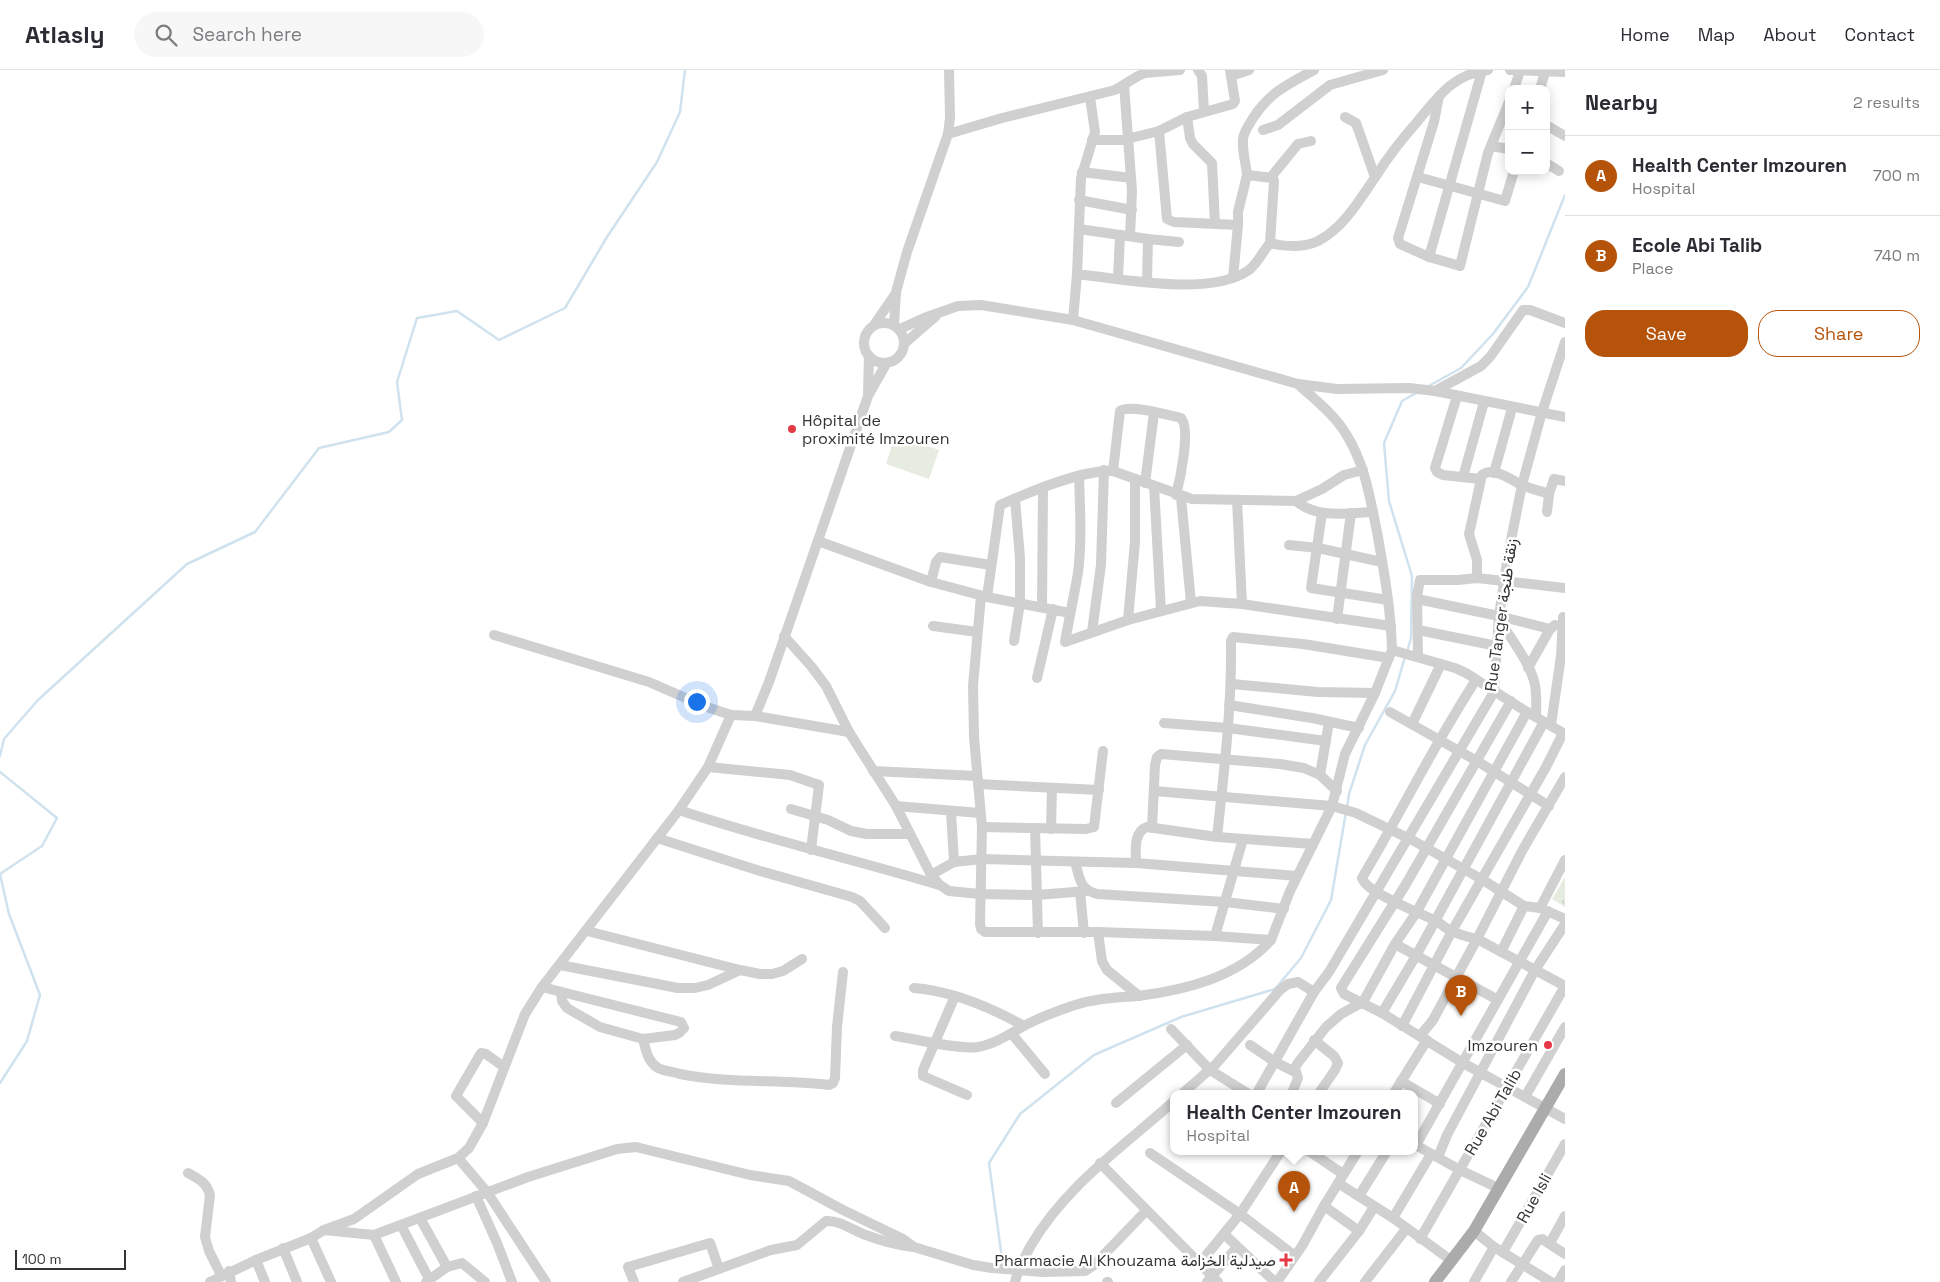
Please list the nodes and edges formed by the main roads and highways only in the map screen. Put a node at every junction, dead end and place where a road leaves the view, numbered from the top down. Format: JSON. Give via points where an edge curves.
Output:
{"nodes":[{"id":1,"x":1565,"y":1074,"type":"edge"},
{"id":2,"x":1435,"y":1282,"type":"edge"}],
"edges":[{"from":1,"to":2,"type":"main road","via":[[1474,1231]]}]}
